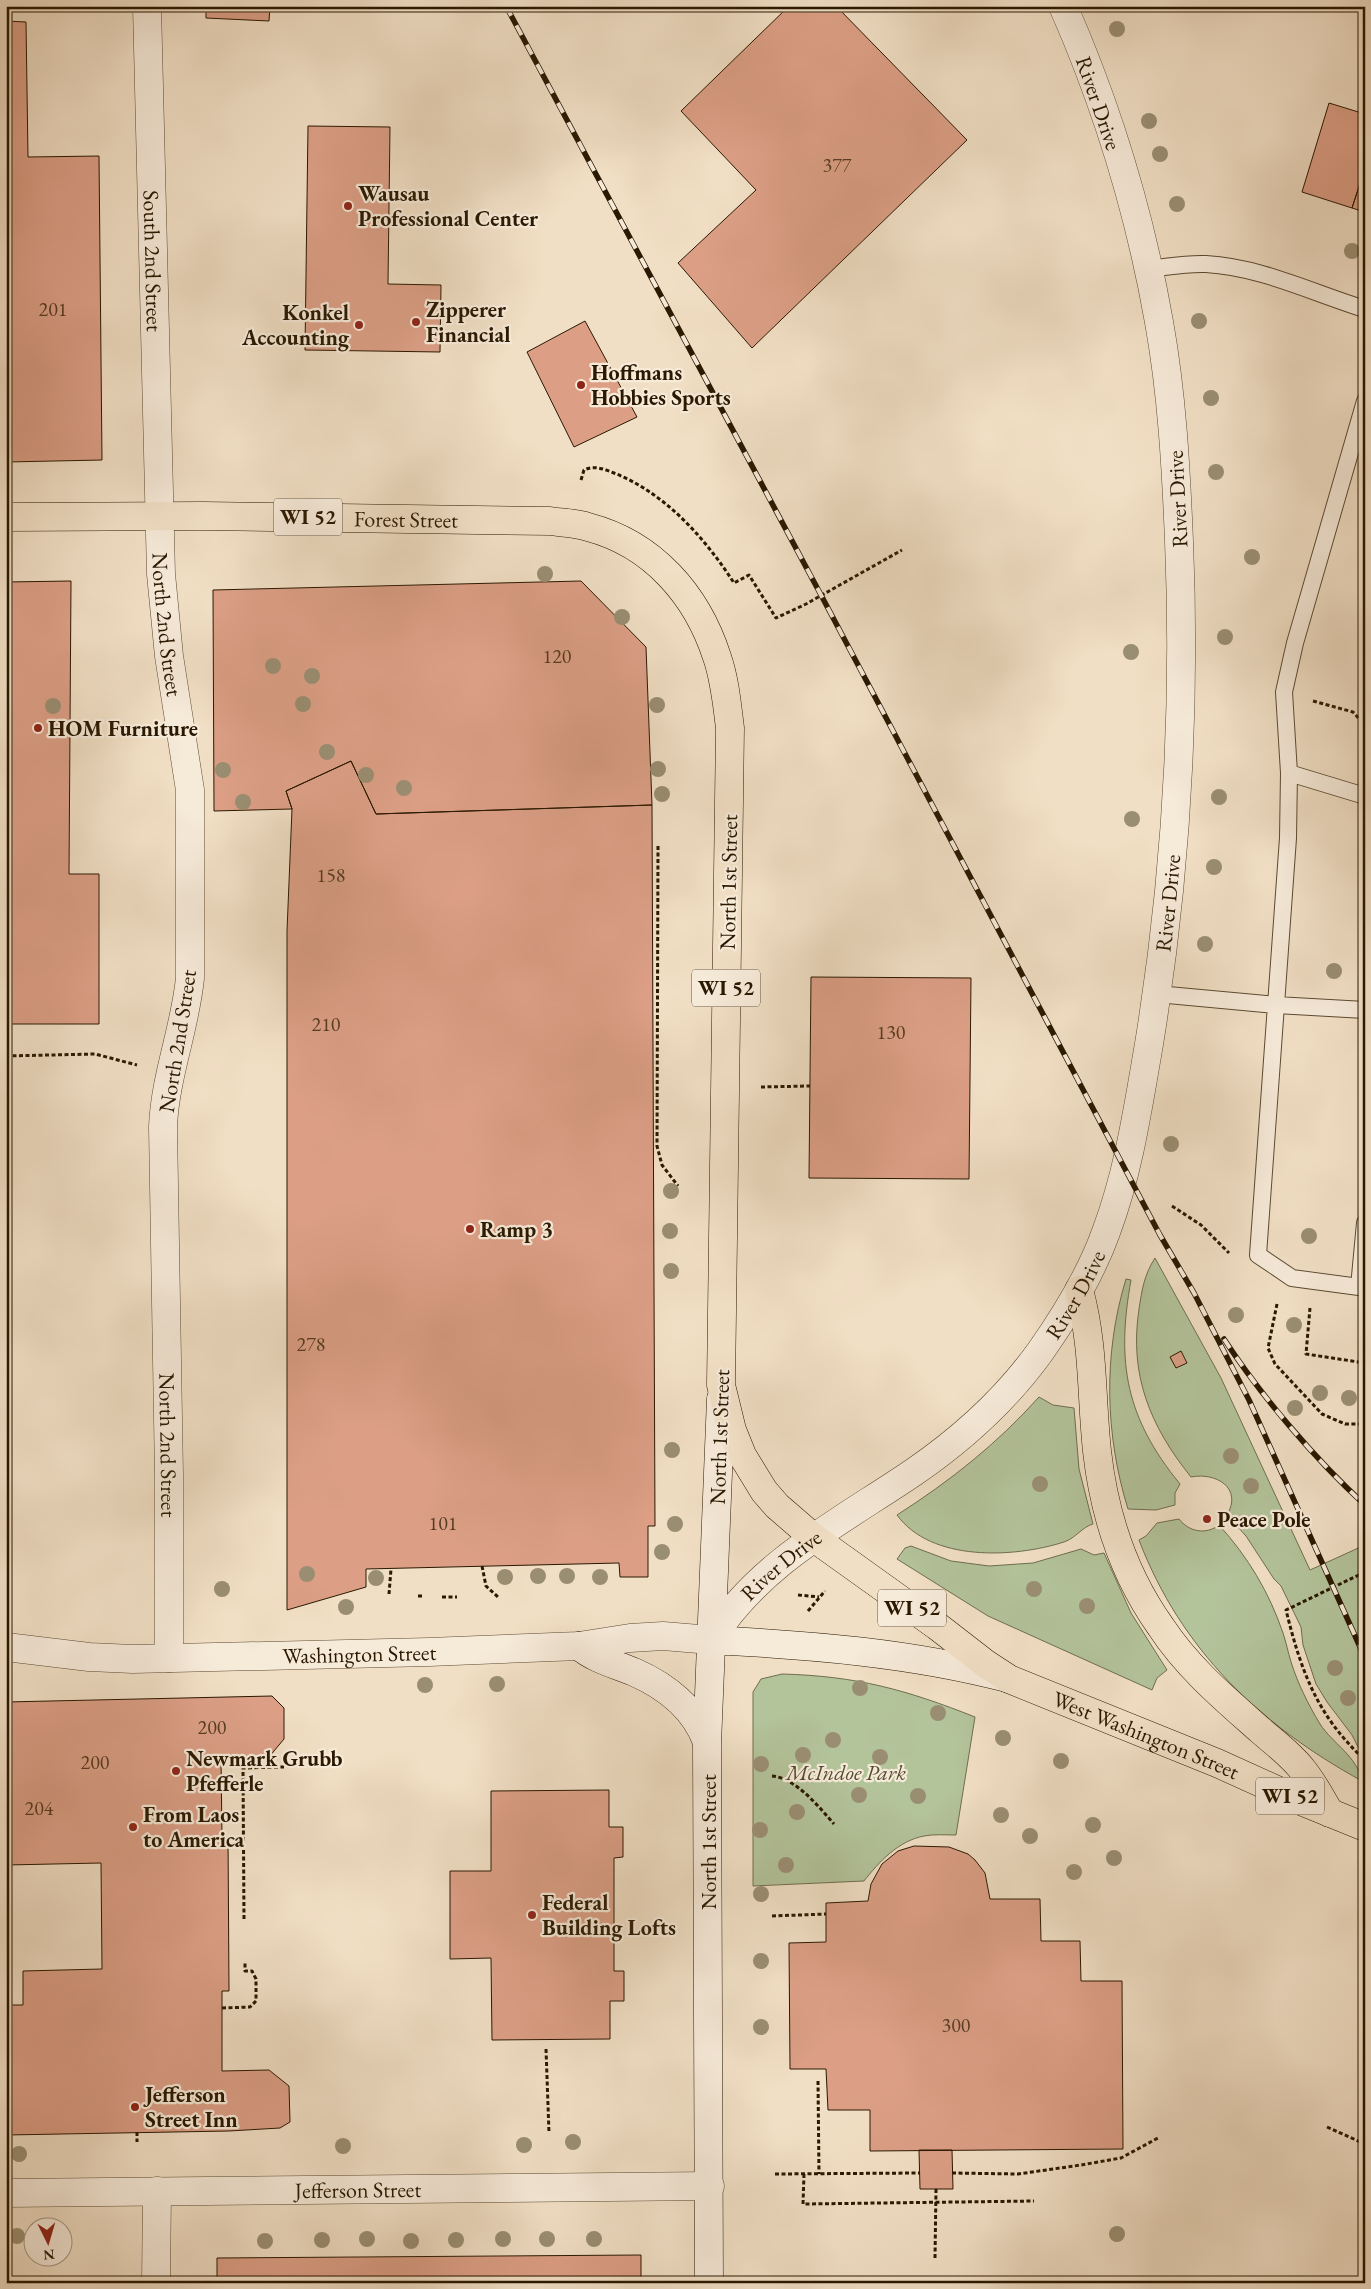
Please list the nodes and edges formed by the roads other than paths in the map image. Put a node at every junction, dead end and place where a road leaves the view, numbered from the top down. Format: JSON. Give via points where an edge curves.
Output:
{"nodes":[{"id":1,"x":147,"y":6,"type":"edge"},
{"id":2,"x":1063,"y":6,"type":"edge"},
{"id":3,"x":1148,"y":269,"type":"junction"},
{"id":4,"x":1365,"y":309,"type":"edge"},
{"id":5,"x":1365,"y":401,"type":"edge"},
{"id":6,"x":159,"y":516,"type":"junction"},
{"id":7,"x":6,"y":517,"type":"edge"},
{"id":8,"x":689,"y":600,"type":"joint"},
{"id":9,"x":1288,"y":774,"type":"junction"},
{"id":10,"x":1365,"y":796,"type":"edge"},
{"id":11,"x":1157,"y":994,"type":"junction"},
{"id":12,"x":1276,"y":1005,"type":"junction"},
{"id":13,"x":1365,"y":1010,"type":"edge"},
{"id":14,"x":1365,"y":1223,"type":"edge"},
{"id":15,"x":1079,"y":1290,"type":"junction"},
{"id":16,"x":721,"y":1385,"type":"junction"},
{"id":17,"x":814,"y":1538,"type":"junction"},
{"id":18,"x":711,"y":1640,"type":"junction"},
{"id":19,"x":579,"y":1646,"type":"junction"},
{"id":20,"x":6,"y":1647,"type":"edge"},
{"id":21,"x":169,"y":1658,"type":"junction"},
{"id":22,"x":1009,"y":1679,"type":"junction"},
{"id":23,"x":707,"y":1744,"type":"junction"},
{"id":24,"x":1330,"y":1813,"type":"junction"},
{"id":25,"x":1365,"y":1827,"type":"edge"},
{"id":26,"x":710,"y":2186,"type":"junction"},
{"id":27,"x":157,"y":2191,"type":"junction"},
{"id":28,"x":6,"y":2193,"type":"edge"},
{"id":29,"x":156,"y":2283,"type":"edge"},
{"id":30,"x":709,"y":2283,"type":"edge"}],
"edges":[{"from":1,"to":6,"type":"street","name":"South 2nd Street"},
{"from":2,"to":3,"type":"street","name":"River Drive","via":[[1117,154]]},
{"from":3,"to":4,"type":"lane","via":[[1197,264],[1228,266]]},
{"from":3,"to":11,"type":"street","name":"River Drive","via":[[1170,399],[1178,500],[1182,631],[1177,791]]},
{"from":5,"to":9,"type":"lane","via":[[1295,643],[1284,692]]},
{"from":6,"to":7,"type":"main road","name":"Forest Street","number":"WI 52"},
{"from":6,"to":8,"type":"main road","name":"Forest Street","number":"WI 52","via":[[487,519],[588,526],[641,550],[674,578]]},
{"from":6,"to":21,"type":"street","name":"North 2nd Street","via":[[164,612],[188,772],[191,820],[190,978],[166,1090],[163,1127]]},
{"from":8,"to":16,"type":"main road","name":"North 1st Street","number":"WI 52","via":[[706,628],[718,658],[730,728]]},
{"from":9,"to":10,"type":"lane"},
{"from":9,"to":12,"type":"lane","via":[[1288,838]]},
{"from":11,"to":12,"type":"lane"},
{"from":11,"to":15,"type":"street","name":"River Drive","via":[[1125,1169],[1106,1232]]},
{"from":12,"to":13,"type":"lane"},
{"from":12,"to":14,"type":"lane","via":[[1258,1255],[1292,1278],[1359,1288]]},
{"from":15,"to":17,"type":"street","name":"River Drive","via":[[1028,1368],[980,1419],[914,1471]]},
{"from":15,"to":24,"type":"main road","via":[[1090,1341],[1097,1450],[1104,1496],[1114,1533],[1134,1582],[1160,1627],[1180,1653],[1202,1678],[1293,1758]]},
{"from":16,"to":17,"type":"main road","name":"West Washington Street","number":"WI 52","via":[[732,1430],[748,1467],[777,1506]]},
{"from":16,"to":18,"type":"street","name":"North 1st Street"},
{"from":17,"to":18,"type":"street","name":"River Drive","via":[[745,1595]]},
{"from":17,"to":22,"type":"main road","name":"West Washington Street","number":"WI 52"},
{"from":18,"to":19,"type":"street","name":"Washington Street","via":[[638,1637]]},
{"from":18,"to":22,"type":"street","name":"West Washington Street","via":[[838,1649],[976,1670]]},
{"from":18,"to":23,"type":"street","name":"North 1st Street"},
{"from":19,"to":21,"type":"street","name":"Washington Street"},
{"from":19,"to":23,"type":"street","via":[[600,1660],[636,1673],[666,1691],[693,1716]]},
{"from":20,"to":21,"type":"street","name":"Washington Street","via":[[101,1658]]},
{"from":22,"to":24,"type":"main road","name":"West Washington Street","number":"WI 52","via":[[1217,1763]]},
{"from":23,"to":26,"type":"street","name":"North 1st Street"},
{"from":24,"to":25,"type":"main road","name":"West Washington Street","number":"WI 52"},
{"from":26,"to":27,"type":"street","name":"Jefferson Street"},
{"from":26,"to":30,"type":"street","name":"North 1st Street"},
{"from":27,"to":28,"type":"street","name":"Jefferson Street"},
{"from":27,"to":29,"type":"street"}]}
